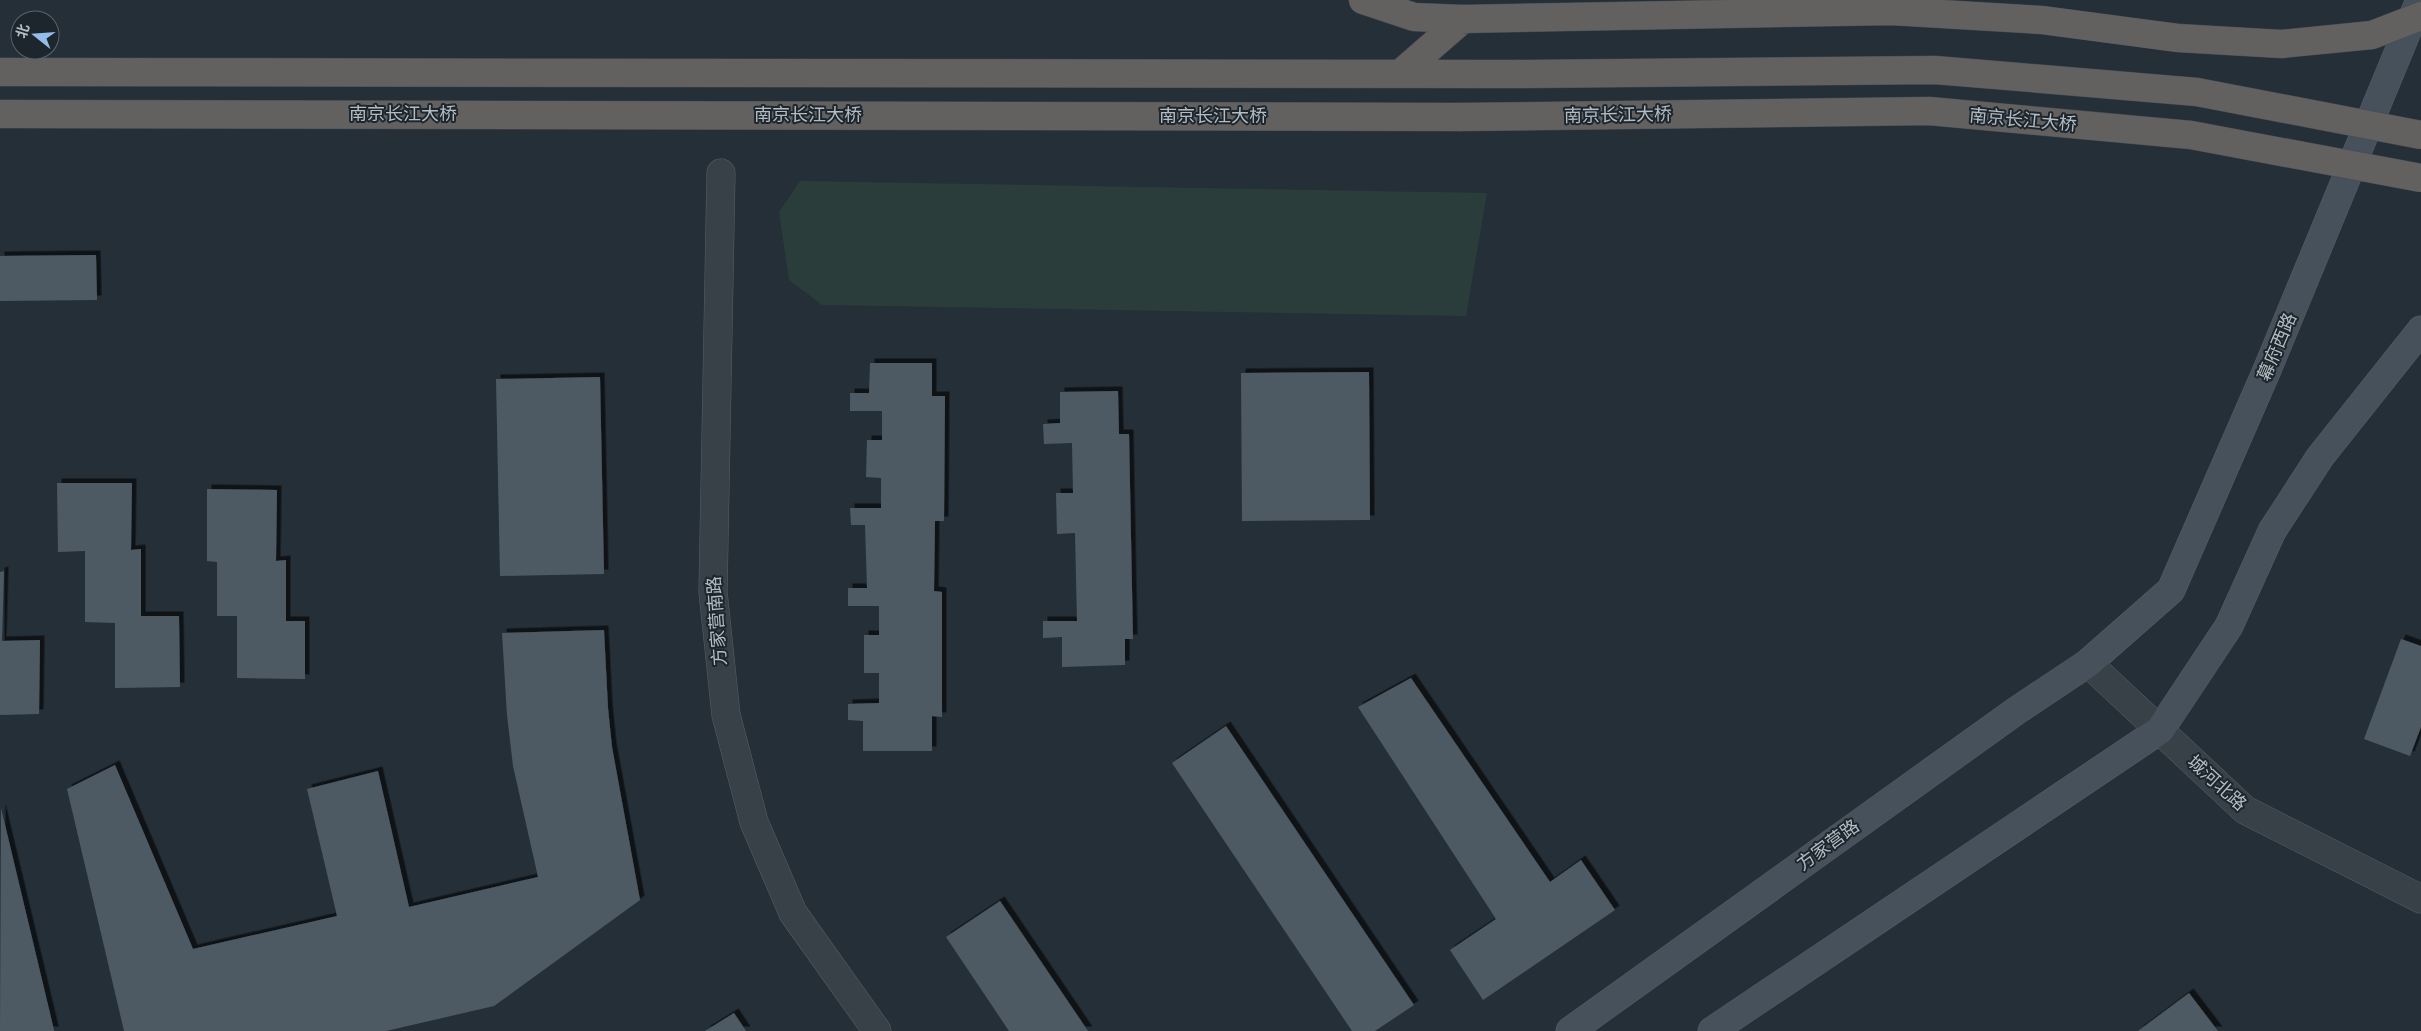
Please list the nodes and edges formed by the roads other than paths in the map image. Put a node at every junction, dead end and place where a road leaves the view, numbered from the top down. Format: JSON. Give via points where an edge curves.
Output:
{"nodes":[{"id":1,"x":1363,"y":0,"type":"edge"},
{"id":2,"x":2420,"y":0,"type":"edge"},
{"id":3,"x":2421,"y":16,"type":"edge"},
{"id":4,"x":1463,"y":20,"type":"junction"},
{"id":5,"x":0,"y":72,"type":"edge"},
{"id":6,"x":1401,"y":73,"type":"junction"},
{"id":7,"x":0,"y":114,"type":"edge"},
{"id":8,"x":2421,"y":135,"type":"edge"},
{"id":9,"x":721,"y":173,"type":"dead end"},
{"id":10,"x":2421,"y":178,"type":"edge"},
{"id":11,"x":2421,"y":330,"type":"edge"},
{"id":12,"x":2088,"y":664,"type":"junction"},
{"id":13,"x":2160,"y":730,"type":"junction"},
{"id":14,"x":2421,"y":899,"type":"edge"},
{"id":15,"x":877,"y":1031,"type":"edge"},
{"id":16,"x":1570,"y":1031,"type":"edge"},
{"id":17,"x":1712,"y":1031,"type":"edge"}],
"edges":[{"from":1,"to":4,"type":"highway","via":[[1414,17]]},
{"from":2,"to":12,"type":"main road","name":"幕府西路","via":[[2267,370],[2171,590]]},
{"from":3,"to":4,"type":"highway","bridge":true,"via":[[2372,35],[2281,44],[2178,38],[2042,20],[1890,11]]},
{"from":4,"to":6,"type":"highway"},
{"from":5,"to":6,"type":"highway"},
{"from":6,"to":8,"type":"highway","bridge":true,"via":[[1935,70],[2197,92]]},
{"from":7,"to":10,"type":"highway","name":"南京长江大桥","bridge":true,"via":[[1458,117],[1929,111],[2191,135]]},
{"from":9,"to":15,"type":"street","name":"方家营南路","via":[[713,592],[726,715],[754,822],[793,913]]},
{"from":11,"to":13,"type":"main road","via":[[2320,457],[2272,531],[2229,626]]},
{"from":12,"to":13,"type":"street","name":"城河北路"},
{"from":12,"to":16,"type":"main road","name":"方家营路","via":[[2016,711]]},
{"from":13,"to":14,"type":"street","name":"城河北路","via":[[2245,810]]},
{"from":13,"to":17,"type":"main road"}]}
